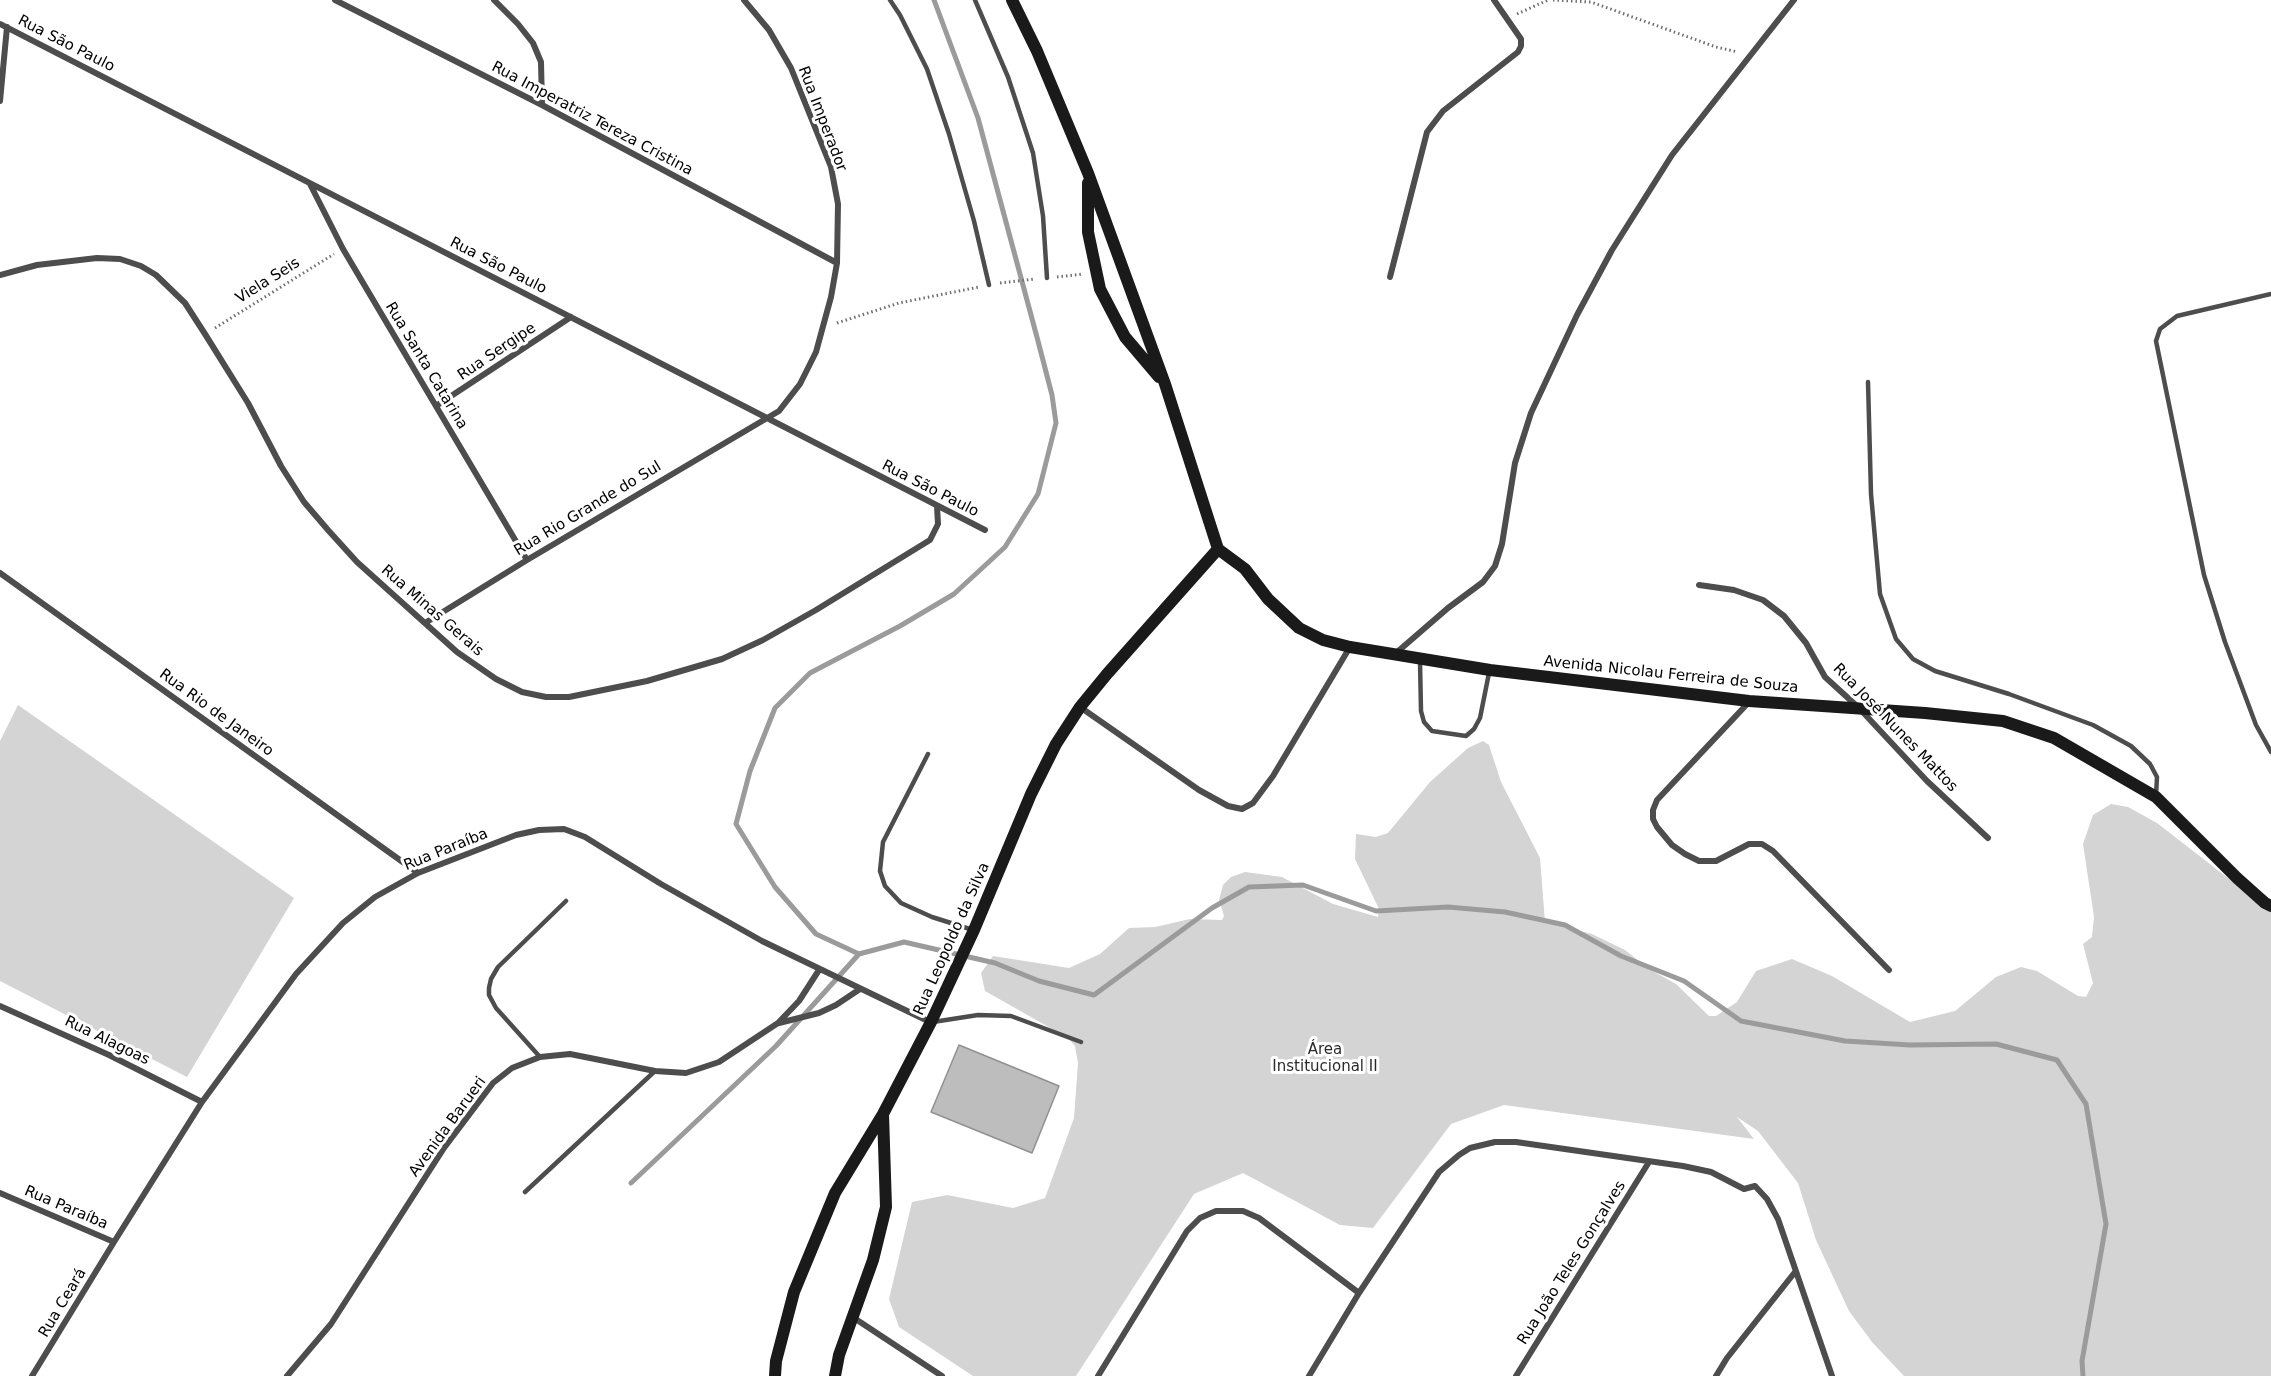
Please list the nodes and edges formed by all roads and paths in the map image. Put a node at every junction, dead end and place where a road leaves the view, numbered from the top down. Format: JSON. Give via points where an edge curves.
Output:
{"nodes":[{"id":1,"x":335,"y":0,"type":"edge"},
{"id":2,"x":494,"y":0,"type":"edge"},
{"id":3,"x":744,"y":0,"type":"edge"},
{"id":4,"x":890,"y":0,"type":"edge"},
{"id":5,"x":975,"y":0,"type":"edge"},
{"id":6,"x":1012,"y":0,"type":"edge"},
{"id":7,"x":1494,"y":0,"type":"edge"},
{"id":8,"x":1548,"y":0,"type":"edge"},
{"id":9,"x":1553,"y":0,"type":"edge"},
{"id":10,"x":1794,"y":0,"type":"edge"},
{"id":11,"x":1507,"y":18,"type":"junction"},
{"id":12,"x":0,"y":24,"type":"edge"},
{"id":13,"x":7,"y":27,"type":"junction"},
{"id":14,"x":1752,"y":56,"type":"junction"},
{"id":15,"x":0,"y":101,"type":"edge"},
{"id":16,"x":542,"y":105,"type":"junction"},
{"id":17,"x":1088,"y":173,"type":"junction"},
{"id":18,"x":309,"y":183,"type":"junction"},
{"id":19,"x":343,"y":249,"type":"junction"},
{"id":20,"x":837,"y":263,"type":"junction"},
{"id":21,"x":1097,"y":272,"type":"junction"},
{"id":22,"x":0,"y":275,"type":"edge"},
{"id":23,"x":1390,"y":277,"type":"dead end"},
{"id":24,"x":1047,"y":278,"type":"junction"},
{"id":25,"x":989,"y":285,"type":"junction"},
{"id":26,"x":2271,"y":294,"type":"edge"},
{"id":27,"x":570,"y":317,"type":"junction"},
{"id":28,"x":824,"y":328,"type":"junction"},
{"id":29,"x":205,"y":334,"type":"junction"},
{"id":30,"x":1868,"y":382,"type":"dead end"},
{"id":31,"x":1165,"y":384,"type":"junction"},
{"id":32,"x":436,"y":406,"type":"junction"},
{"id":33,"x":765,"y":418,"type":"junction"},
{"id":34,"x":937,"y":506,"type":"junction"},
{"id":35,"x":985,"y":530,"type":"dead end"},
{"id":36,"x":1218,"y":549,"type":"junction"},
{"id":37,"x":527,"y":560,"type":"junction"},
{"id":38,"x":0,"y":573,"type":"edge"},
{"id":39,"x":1699,"y":585,"type":"dead end"},
{"id":40,"x":424,"y":623,"type":"junction"},
{"id":41,"x":1350,"y":647,"type":"junction"},
{"id":42,"x":1395,"y":654,"type":"junction"},
{"id":43,"x":1420,"y":658,"type":"junction"},
{"id":44,"x":1490,"y":670,"type":"junction"},
{"id":45,"x":1749,"y":701,"type":"junction"},
{"id":46,"x":1080,"y":707,"type":"junction"},
{"id":47,"x":1859,"y":708,"type":"junction"},
{"id":48,"x":2271,"y":752,"type":"edge"},
{"id":49,"x":928,"y":754,"type":"dead end"},
{"id":50,"x":2156,"y":797,"type":"junction"},
{"id":51,"x":1988,"y":838,"type":"dead end"},
{"id":52,"x":418,"y":873,"type":"junction"},
{"id":53,"x":566,"y":901,"type":"dead end"},
{"id":54,"x":2271,"y":906,"type":"edge"},
{"id":55,"x":975,"y":930,"type":"junction"},
{"id":56,"x":819,"y":970,"type":"junction"},
{"id":57,"x":1888,"y":970,"type":"dead end"},
{"id":58,"x":860,"y":989,"type":"junction"},
{"id":59,"x":0,"y":1006,"type":"edge"},
{"id":60,"x":931,"y":1022,"type":"junction"},
{"id":61,"x":778,"y":1023,"type":"junction"},
{"id":62,"x":1081,"y":1042,"type":"dead end"},
{"id":63,"x":540,"y":1057,"type":"junction"},
{"id":64,"x":655,"y":1071,"type":"junction"},
{"id":65,"x":202,"y":1102,"type":"junction"},
{"id":66,"x":884,"y":1114,"type":"junction"},
{"id":67,"x":1649,"y":1162,"type":"junction"},
{"id":68,"x":0,"y":1192,"type":"edge"},
{"id":69,"x":525,"y":1192,"type":"dead end"},
{"id":70,"x":114,"y":1242,"type":"junction"},
{"id":71,"x":1795,"y":1272,"type":"junction"},
{"id":72,"x":1359,"y":1293,"type":"junction"},
{"id":73,"x":854,"y":1318,"type":"junction"},
{"id":74,"x":32,"y":1376,"type":"edge"},
{"id":75,"x":287,"y":1376,"type":"edge"},
{"id":76,"x":775,"y":1376,"type":"edge"},
{"id":77,"x":835,"y":1376,"type":"edge"},
{"id":78,"x":942,"y":1376,"type":"edge"},
{"id":79,"x":1098,"y":1376,"type":"edge"},
{"id":80,"x":1309,"y":1376,"type":"edge"},
{"id":81,"x":1516,"y":1376,"type":"edge"},
{"id":82,"x":1716,"y":1376,"type":"edge"},
{"id":83,"x":1832,"y":1376,"type":"edge"}],
"edges":[{"from":1,"to":16,"type":"street","name":"Rua Imperatriz Tereza Cristina"},
{"from":2,"to":16,"type":"street","via":[[533,43],[541,62]]},
{"from":3,"to":20,"type":"street","name":"Rua Imperador","via":[[769,30],[791,68],[831,167],[838,204]]},
{"from":4,"to":25,"type":"lane","via":[[927,69]]},
{"from":5,"to":24,"type":"lane","via":[[1008,77],[1033,153]]},
{"from":6,"to":17,"type":"street"},
{"from":7,"to":11,"type":"street"},
{"from":8,"to":11,"type":"path"},
{"from":9,"to":14,"type":"path","via":[[1591,2]]},
{"from":10,"to":14,"type":"street"},
{"from":11,"to":23,"type":"street","via":[[1521,39],[1518,52],[1443,111],[1427,132]]},
{"from":12,"to":13,"type":"street","name":"Rua São Paulo"},
{"from":13,"to":15,"type":"street"},
{"from":13,"to":18,"type":"street","name":"Rua São Paulo"},
{"from":14,"to":42,"type":"street","via":[[1672,155],[1612,250],[1577,315],[1531,413],[1515,463],[1495,566],[1483,582]]},
{"from":16,"to":20,"type":"street","name":"Rua Imperatriz Tereza Cristina"},
{"from":17,"to":21,"type":"street","via":[[1088,232]]},
{"from":17,"to":31,"type":"street"},
{"from":18,"to":19,"type":"street","name":"Rua Santa Catarina"},
{"from":18,"to":27,"type":"street","name":"Rua São Paulo"},
{"from":19,"to":29,"type":"path","name":"Viela Seis"},
{"from":19,"to":32,"type":"street","name":"Rua Santa Catarina"},
{"from":20,"to":28,"type":"street","name":"Rua Imperador"},
{"from":21,"to":24,"type":"path"},
{"from":21,"to":31,"type":"street","via":[[1100,289],[1125,337]]},
{"from":22,"to":29,"type":"street","name":"Rua Minas Gerais","via":[[37,265],[97,258],[141,266],[170,286]]},
{"from":24,"to":25,"type":"path"},
{"from":25,"to":28,"type":"path","via":[[873,310]]},
{"from":26,"to":48,"type":"lane","via":[[2177,316],[2160,329],[2156,341],[2204,575],[2256,725]]},
{"from":27,"to":32,"type":"street","name":"Rua Sergipe"},
{"from":27,"to":33,"type":"street","name":"Rua São Paulo"},
{"from":28,"to":33,"type":"street","name":"Rua Imperador","via":[[800,384],[779,411]]},
{"from":29,"to":40,"type":"street","name":"Rua Minas Gerais","via":[[304,502],[357,561]]},
{"from":30,"to":50,"type":"lane","via":[[1871,494],[1880,594],[1896,639],[1912,659],[1935,671],[2093,725],[2131,746],[2151,764],[2157,777]]},
{"from":31,"to":36,"type":"street"},
{"from":32,"to":37,"type":"street","name":"Rua Santa Catarina"},
{"from":33,"to":34,"type":"street","name":"Rua São Paulo"},
{"from":33,"to":37,"type":"street","name":"Rua Rio Grande do Sul"},
{"from":34,"to":35,"type":"street","name":"Rua São Paulo"},
{"from":34,"to":40,"type":"street","name":"Rua Minas Gerais","via":[[938,524],[930,540],[816,610],[722,659],[647,681],[569,697],[522,692],[457,652]]},
{"from":36,"to":41,"type":"street","name":"Avenida Nicolau Ferreira de Souza","via":[[1245,569],[1268,599],[1299,628]]},
{"from":36,"to":46,"type":"street","name":"Rua Leopoldo da Silva"},
{"from":37,"to":40,"type":"street","name":"Rua Rio Grande do Sul"},
{"from":38,"to":52,"type":"street","name":"Rua Rio de Janeiro"},
{"from":39,"to":47,"type":"street","name":"Rua José Nunes Mattos","via":[[1734,590],[1763,600],[1784,616],[1806,643],[1825,677]]},
{"from":41,"to":42,"type":"street","name":"Avenida Nicolau Ferreira de Souza"},
{"from":41,"to":46,"type":"street","via":[[1273,776],[1253,803],[1242,809],[1199,790]]},
{"from":42,"to":43,"type":"street","name":"Avenida Nicolau Ferreira de Souza"},
{"from":43,"to":44,"type":"street","name":"Avenida Nicolau Ferreira de Souza"},
{"from":43,"to":44,"type":"lane","via":[[1424,722],[1432,730],[1466,736],[1480,718]]},
{"from":44,"to":45,"type":"street","name":"Avenida Nicolau Ferreira de Souza"},
{"from":45,"to":47,"type":"street","name":"Avenida Nicolau Ferreira de Souza"},
{"from":45,"to":57,"type":"street","via":[[1657,800],[1653,810],[1657,827],[1672,845],[1709,863],[1749,844],[1762,844]]},
{"from":46,"to":55,"type":"street","name":"Rua Leopoldo da Silva","via":[[1031,794]]},
{"from":47,"to":50,"type":"street","name":"Avenida Nicolau Ferreira de Souza","via":[[2003,721],[2054,738]]},
{"from":47,"to":51,"type":"street","name":"Rua José Nunes Mattos","via":[[1927,781]]},
{"from":49,"to":55,"type":"lane","via":[[883,842],[880,871],[885,886],[901,903]]},
{"from":50,"to":54,"type":"street","name":"Avenida Nicolau Ferreira de Souza","via":[[2236,878]]},
{"from":52,"to":56,"type":"street","name":"Rua Paraíba","via":[[516,835],[564,830],[585,837],[691,901]]},
{"from":52,"to":65,"type":"street","name":"Rua Paraíba","via":[[375,897],[343,922],[296,974]]},
{"from":53,"to":63,"type":"lane","via":[[498,967],[489,988],[496,1008]]},
{"from":55,"to":60,"type":"street","name":"Rua Leopoldo da Silva"},
{"from":56,"to":58,"type":"street","name":"Rua Paraíba"},
{"from":56,"to":61,"type":"street","name":"Avenida Barueri","via":[[799,1001]]},
{"from":58,"to":60,"type":"street","name":"Rua Paraíba"},
{"from":58,"to":61,"type":"street","name":"Avenida Barueri","via":[[819,1013]]},
{"from":59,"to":65,"type":"street","name":"Rua Alagoas","via":[[110,1054]]},
{"from":60,"to":62,"type":"lane","via":[[978,1015],[1011,1016]]},
{"from":60,"to":66,"type":"street","name":"Rua Leopoldo da Silva"},
{"from":61,"to":64,"type":"street","name":"Avenida Barueri","via":[[719,1062],[686,1073]]},
{"from":63,"to":64,"type":"street","name":"Avenida Barueri","via":[[570,1054]]},
{"from":63,"to":75,"type":"street","name":"Avenida Barueri","via":[[512,1068],[494,1083],[444,1148],[331,1324]]},
{"from":64,"to":69,"type":"lane"},
{"from":65,"to":70,"type":"street","name":"Rua Paraíba"},
{"from":66,"to":73,"type":"street","via":[[886,1207]]},
{"from":66,"to":76,"type":"street","name":"Rua Leopoldo da Silva","via":[[835,1193],[794,1292]]},
{"from":67,"to":71,"type":"street","via":[[1712,1172],[1744,1189],[1755,1186],[1773,1208]]},
{"from":67,"to":72,"type":"street","via":[[1516,1142],[1470,1148],[1439,1172]]},
{"from":67,"to":81,"type":"street","name":"Rua João Teles Gonçalves"},
{"from":68,"to":70,"type":"street","name":"Rua Paraíba"},
{"from":70,"to":74,"type":"street","name":"Rua Ceará"},
{"from":71,"to":82,"type":"street"},
{"from":71,"to":83,"type":"street"},
{"from":72,"to":79,"type":"street","via":[[1259,1218],[1234,1209],[1216,1211],[1200,1218],[1187,1231]]},
{"from":72,"to":80,"type":"street"},
{"from":73,"to":77,"type":"street"},
{"from":73,"to":78,"type":"street"}]}
